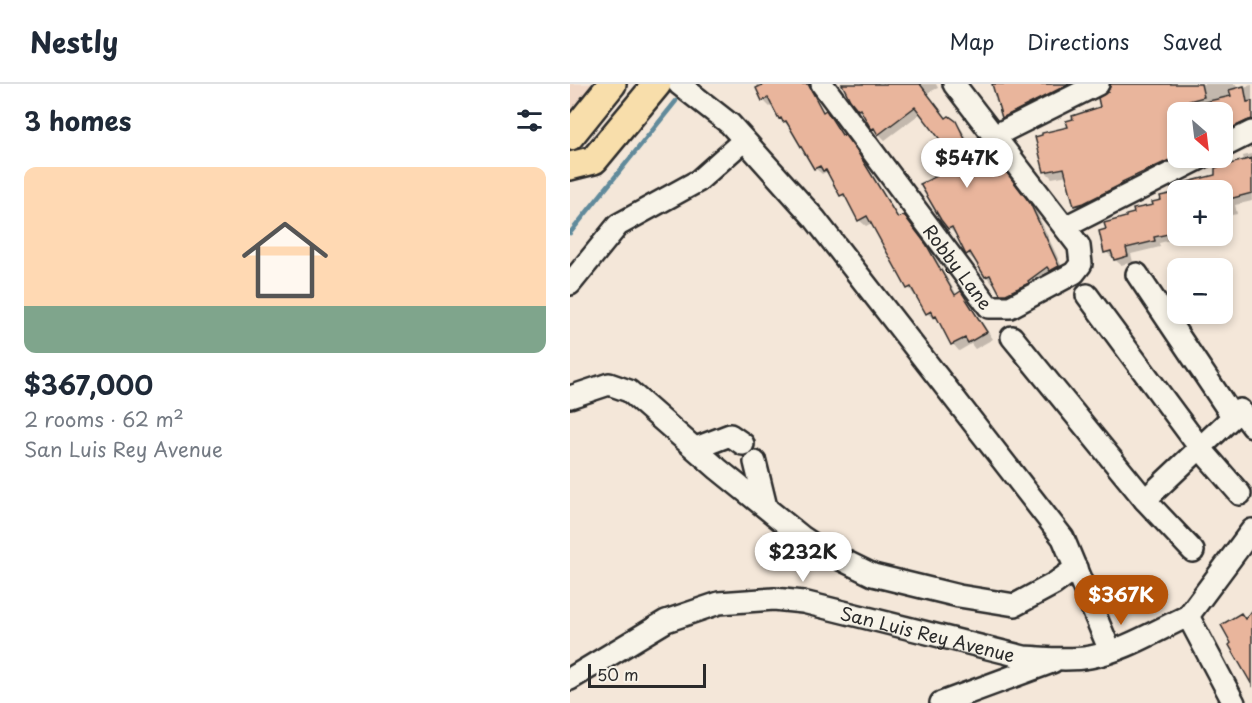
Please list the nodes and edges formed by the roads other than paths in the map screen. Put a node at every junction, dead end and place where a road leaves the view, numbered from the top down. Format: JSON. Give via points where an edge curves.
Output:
{"nodes":[{"id":1,"x":612,"y":84,"type":"edge"},
{"id":2,"x":657,"y":84,"type":"edge"},
{"id":3,"x":679,"y":84,"type":"edge"},
{"id":4,"x":822,"y":84,"type":"edge"},
{"id":5,"x":954,"y":84,"type":"edge"},
{"id":6,"x":1098,"y":84,"type":"edge"},
{"id":7,"x":1252,"y":132,"type":"edge"},
{"id":8,"x":570,"y":136,"type":"edge"},
{"id":9,"x":994,"y":136,"type":"junction"},
{"id":10,"x":744,"y":140,"type":"junction"},
{"id":11,"x":1233,"y":142,"type":"edge"},
{"id":12,"x":570,"y":166,"type":"edge"},
{"id":13,"x":1181,"y":168,"type":"edge"},
{"id":14,"x":1065,"y":227,"type":"junction"},
{"id":15,"x":1137,"y":274,"type":"dead end"},
{"id":16,"x":570,"y":284,"type":"edge"},
{"id":17,"x":1087,"y":295,"type":"dead end"},
{"id":18,"x":1012,"y":337,"type":"dead end"},
{"id":19,"x":570,"y":397,"type":"edge"},
{"id":20,"x":1233,"y":417,"type":"junction"},
{"id":21,"x":1252,"y":426,"type":"edge"},
{"id":22,"x":743,"y":444,"type":"dead end"},
{"id":23,"x":696,"y":448,"type":"junction"},
{"id":24,"x":1200,"y":448,"type":"junction"},
{"id":25,"x":755,"y":462,"type":"dead end"},
{"id":26,"x":1240,"y":494,"type":"dead end"},
{"id":27,"x":1145,"y":500,"type":"junction"},
{"id":28,"x":766,"y":507,"type":"junction"},
{"id":29,"x":1252,"y":530,"type":"edge"},
{"id":30,"x":1193,"y":551,"type":"dead end"},
{"id":31,"x":1076,"y":568,"type":"junction"},
{"id":32,"x":1188,"y":616,"type":"junction"},
{"id":33,"x":1110,"y":651,"type":"junction"},
{"id":34,"x":1058,"y":659,"type":"junction"},
{"id":35,"x":570,"y":679,"type":"edge"},
{"id":36,"x":941,"y":703,"type":"edge"},
{"id":37,"x":1234,"y":703,"type":"edge"}],
"edges":[{"from":1,"to":8,"type":"main road"},
{"from":2,"to":12,"type":"main road","via":[[594,160]]},
{"from":3,"to":10,"type":"street"},
{"from":4,"to":14,"type":"street","name":"Robby Lane","via":[[989,307],[1010,307],[1074,273],[1081,264],[1079,246]]},
{"from":5,"to":9,"type":"street"},
{"from":6,"to":9,"type":"street"},
{"from":7,"to":11,"type":"street"},
{"from":9,"to":14,"type":"street"},
{"from":10,"to":16,"type":"street","via":[[698,181],[618,225]]},
{"from":10,"to":31,"type":"street","via":[[815,219],[1063,538]]},
{"from":13,"to":14,"type":"street"},
{"from":15,"to":20,"type":"street"},
{"from":17,"to":24,"type":"street"},
{"from":18,"to":27,"type":"street"},
{"from":19,"to":23,"type":"street","via":[[609,384],[629,391]]},
{"from":20,"to":21,"type":"street","via":[[1240,410]]},
{"from":20,"to":24,"type":"street"},
{"from":22,"to":23,"type":"street","via":[[730,435]]},
{"from":23,"to":28,"type":"street"},
{"from":24,"to":26,"type":"street"},
{"from":24,"to":27,"type":"street"},
{"from":25,"to":28,"type":"street"},
{"from":27,"to":30,"type":"street"},
{"from":28,"to":31,"type":"street","via":[[820,549],[873,575],[959,596],[1015,605]]},
{"from":29,"to":32,"type":"street"},
{"from":31,"to":33,"type":"street"},
{"from":32,"to":33,"type":"street","name":"San Luis Rey Avenue"},
{"from":32,"to":37,"type":"street"},
{"from":33,"to":34,"type":"street","name":"San Luis Rey Avenue"},
{"from":34,"to":35,"type":"street","name":"San Luis Rey Avenue","via":[[1024,657],[803,602],[774,599],[719,603],[666,621]]},
{"from":34,"to":36,"type":"street"}]}
